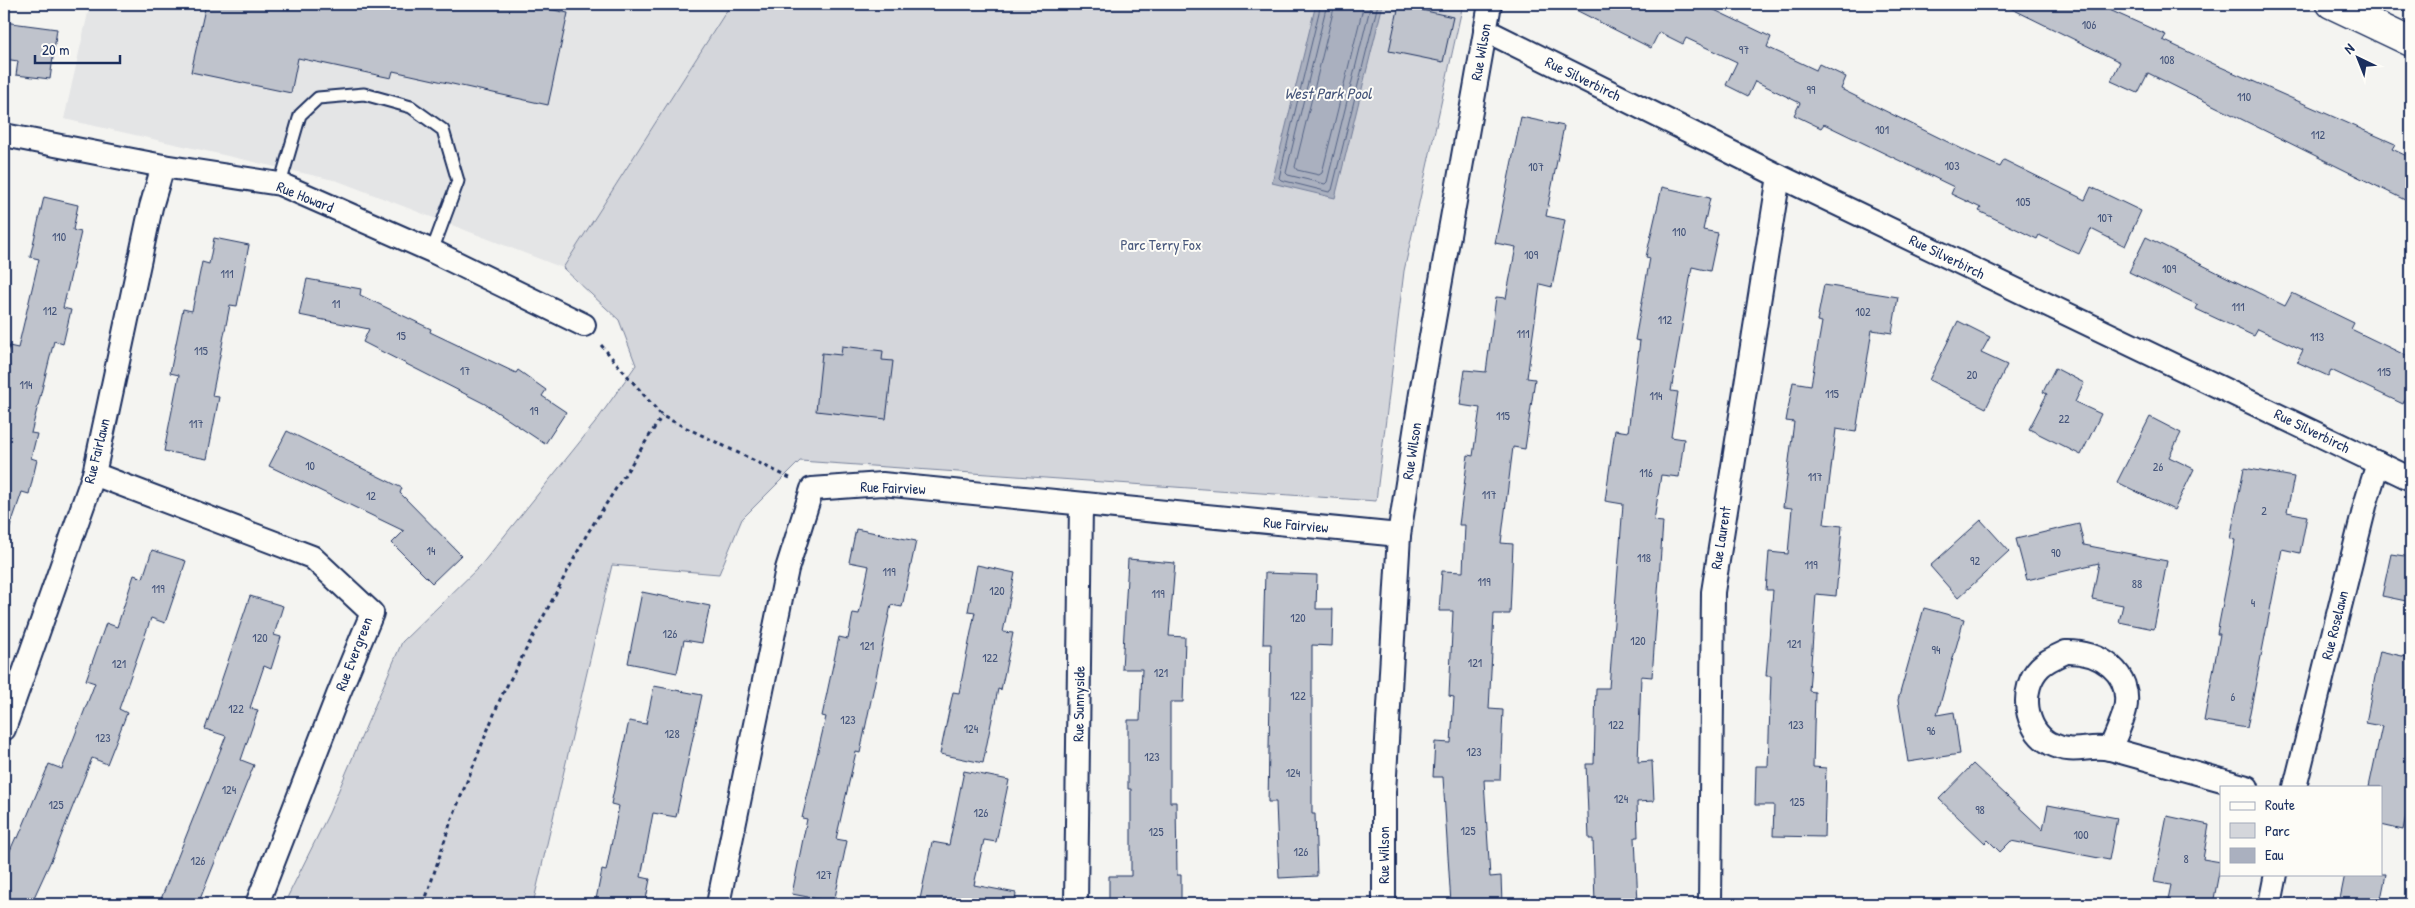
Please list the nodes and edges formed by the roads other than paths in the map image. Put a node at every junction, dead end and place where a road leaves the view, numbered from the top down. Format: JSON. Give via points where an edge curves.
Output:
{"nodes":[{"id":1,"x":1490,"y":4,"type":"edge"},
{"id":2,"x":2331,"y":4,"type":"edge"},
{"id":3,"x":1485,"y":30,"type":"junction"},
{"id":4,"x":2411,"y":42,"type":"edge"},
{"id":5,"x":4,"y":135,"type":"edge"},
{"id":6,"x":163,"y":166,"type":"junction"},
{"id":7,"x":1779,"y":176,"type":"junction"},
{"id":8,"x":280,"y":184,"type":"junction"},
{"id":9,"x":432,"y":251,"type":"junction"},
{"id":10,"x":584,"y":325,"type":"road end"},
{"id":11,"x":2378,"y":463,"type":"junction"},
{"id":12,"x":94,"y":474,"type":"junction"},
{"id":13,"x":2411,"y":479,"type":"edge"},
{"id":14,"x":1081,"y":504,"type":"junction"},
{"id":15,"x":1399,"y":535,"type":"junction"},
{"id":16,"x":4,"y":729,"type":"edge"},
{"id":17,"x":2110,"y":749,"type":"junction"},
{"id":18,"x":2243,"y":786,"type":"edge"},
{"id":19,"x":2295,"y":786,"type":"edge"},
{"id":20,"x":2276,"y":876,"type":"edge"},
{"id":21,"x":257,"y":904,"type":"edge"},
{"id":22,"x":718,"y":904,"type":"edge"},
{"id":23,"x":1076,"y":904,"type":"edge"},
{"id":24,"x":1384,"y":904,"type":"edge"},
{"id":25,"x":1710,"y":904,"type":"edge"},
{"id":26,"x":2270,"y":904,"type":"edge"}],
"edges":[{"from":1,"to":3,"type":"street","name":"Rue Wilson"},
{"from":2,"to":4,"type":"street"},
{"from":3,"to":7,"type":"street","name":"Rue Silverbirch"},
{"from":3,"to":15,"type":"street","name":"Rue Wilson"},
{"from":5,"to":6,"type":"street","name":"Rue Howard"},
{"from":6,"to":8,"type":"street","name":"Rue Howard"},
{"from":6,"to":12,"type":"street","name":"Rue Fairlawn","via":[[151,207]]},
{"from":7,"to":11,"type":"street","name":"Rue Silverbirch"},
{"from":7,"to":25,"type":"street","name":"Rue Laurent","via":[[1713,592]]},
{"from":8,"to":9,"type":"street","name":"Rue Howard"},
{"from":8,"to":9,"type":"lane","via":[[300,115],[318,98],[364,94],[411,108],[444,130],[458,181]]},
{"from":9,"to":10,"type":"street","name":"Rue Howard"},
{"from":11,"to":13,"type":"street","name":"Rue Silverbirch"},
{"from":11,"to":19,"type":"street","name":"Rue Roselawn"},
{"from":12,"to":16,"type":"street","name":"Rue Fairlawn"},
{"from":12,"to":21,"type":"street","name":"Rue Evergreen","via":[[312,557],[372,613]]},
{"from":14,"to":15,"type":"street","name":"Rue Fairview"},
{"from":14,"to":22,"type":"street","name":"Rue Fairview","via":[[882,484],[812,489],[787,569]]},
{"from":14,"to":23,"type":"street","name":"Rue Sunnyside"},
{"from":15,"to":24,"type":"street","name":"Rue Wilson","via":[[1384,792]]},
{"from":17,"to":17,"type":"street","via":[[2125,709],[2125,693],[2120,678],[2111,665],[2098,656],[2066,652],[2052,658],[2039,668],[2030,682],[2026,699],[2036,731],[2048,743],[2064,749],[2081,751],[2097,746]]},
{"from":17,"to":18,"type":"street"},
{"from":20,"to":26,"type":"street"}]}
